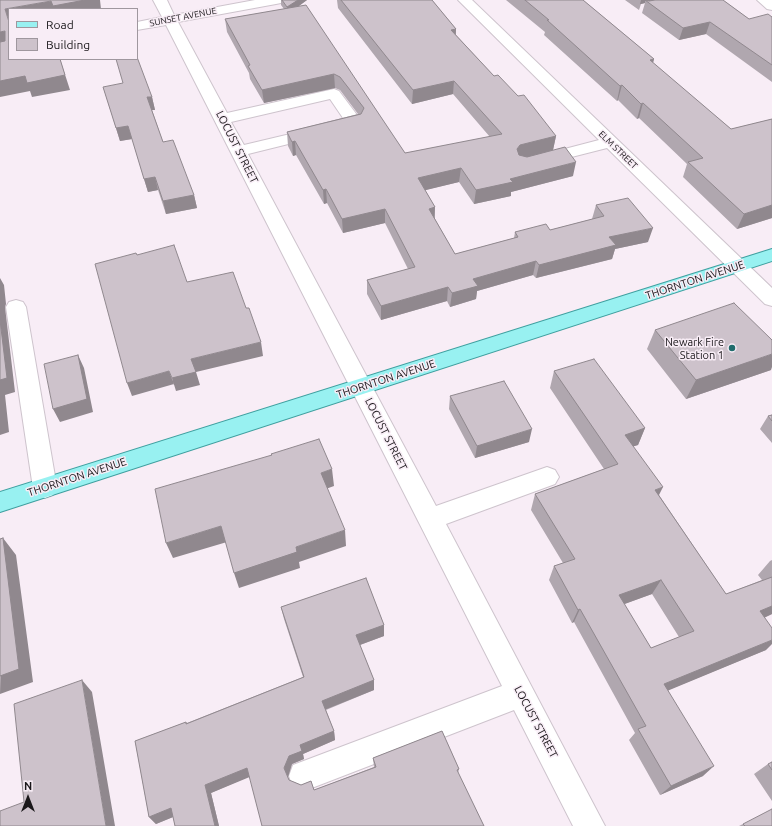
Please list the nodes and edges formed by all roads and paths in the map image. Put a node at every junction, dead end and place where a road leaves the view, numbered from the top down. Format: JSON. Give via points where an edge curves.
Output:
{"nodes":[{"id":1,"x":160,"y":0,"type":"edge"},
{"id":2,"x":276,"y":0,"type":"edge"},
{"id":3,"x":465,"y":0,"type":"edge"},
{"id":4,"x":764,"y":0,"type":"edge"},
{"id":5,"x":772,"y":6,"type":"edge"},
{"id":6,"x":171,"y":20,"type":"junction"},
{"id":7,"x":138,"y":26,"type":"edge"},
{"id":8,"x":222,"y":119,"type":"junction"},
{"id":9,"x":610,"y":142,"type":"junction"},
{"id":10,"x":239,"y":151,"type":"junction"},
{"id":11,"x":524,"y":164,"type":"edge"},
{"id":12,"x":772,"y":256,"type":"edge"},
{"id":13,"x":738,"y":266,"type":"junction"},
{"id":14,"x":772,"y":299,"type":"edge"},
{"id":15,"x":16,"y":307,"type":"dead end"},
{"id":16,"x":361,"y":387,"type":"junction"},
{"id":17,"x":547,"y":477,"type":"dead end"},
{"id":18,"x":45,"y":488,"type":"junction"},
{"id":19,"x":0,"y":502,"type":"edge"},
{"id":20,"x":430,"y":519,"type":"junction"},
{"id":21,"x":521,"y":693,"type":"junction"},
{"id":22,"x":304,"y":776,"type":"dead end"},
{"id":23,"x":590,"y":826,"type":"edge"}],
"edges":[{"from":1,"to":6,"type":"street","name":"LOCUST STREET"},
{"from":2,"to":6,"type":"street","name":"SUNSET AVENUE"},
{"from":3,"to":9,"type":"street","name":"ELM STREET"},
{"from":4,"to":5,"type":"street"},
{"from":6,"to":7,"type":"street","name":"SUNSET AVENUE"},
{"from":6,"to":8,"type":"street","name":"LOCUST STREET"},
{"from":8,"to":10,"type":"street","name":"LOCUST STREET"},
{"from":8,"to":10,"type":"street","via":[[334,94],[355,123]]},
{"from":9,"to":11,"type":"street"},
{"from":9,"to":13,"type":"street","name":"ELM STREET"},
{"from":10,"to":16,"type":"street","name":"LOCUST STREET"},
{"from":12,"to":13,"type":"main road","name":"THORNTON AVENUE"},
{"from":13,"to":14,"type":"street","name":"ELM STREET"},
{"from":13,"to":16,"type":"main road","name":"THORNTON AVENUE"},
{"from":15,"to":18,"type":"street"},
{"from":16,"to":18,"type":"main road","name":"THORNTON AVENUE"},
{"from":16,"to":20,"type":"street","name":"LOCUST STREET"},
{"from":17,"to":20,"type":"street"},
{"from":18,"to":19,"type":"main road","name":"THORNTON AVENUE"},
{"from":20,"to":21,"type":"street","name":"LOCUST STREET"},
{"from":21,"to":22,"type":"street"},
{"from":21,"to":23,"type":"street","name":"LOCUST STREET"}]}
